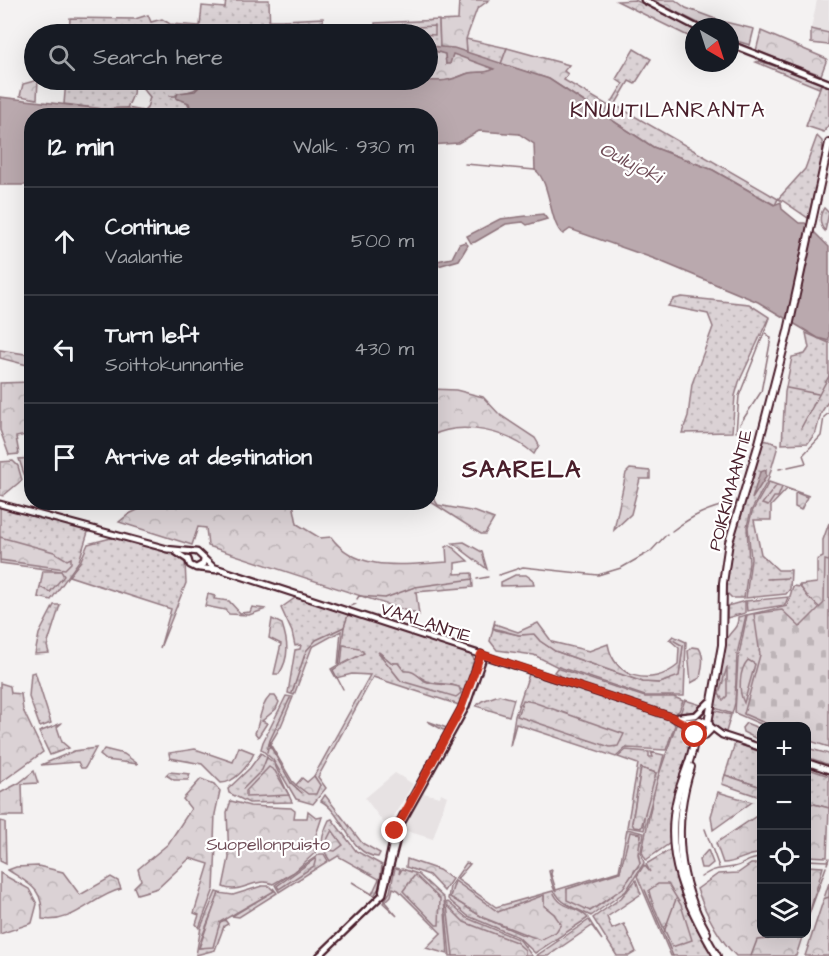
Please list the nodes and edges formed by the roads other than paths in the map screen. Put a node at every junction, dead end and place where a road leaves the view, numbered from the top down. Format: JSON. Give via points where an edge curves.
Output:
{"nodes":[{"id":1,"x":644,"y":0,"type":"edge"},
{"id":2,"x":685,"y":21,"type":"edge"},
{"id":3,"x":739,"y":47,"type":"edge"},
{"id":4,"x":829,"y":81,"type":"edge"},
{"id":5,"x":829,"y":143,"type":"edge"},
{"id":6,"x":0,"y":504,"type":"edge"},
{"id":7,"x":166,"y":549,"type":"junction"},
{"id":8,"x":193,"y":552,"type":"junction"},
{"id":9,"x":204,"y":559,"type":"junction"},
{"id":10,"x":188,"y":560,"type":"junction"},
{"id":11,"x":198,"y":568,"type":"junction"},
{"id":12,"x":229,"y":572,"type":"junction"},
{"id":13,"x":481,"y":654,"type":"junction"},
{"id":14,"x":706,"y":711,"type":"junction"},
{"id":15,"x":682,"y":719,"type":"junction"},
{"id":16,"x":698,"y":720,"type":"junction"},
{"id":17,"x":709,"y":724,"type":"junction"},
{"id":18,"x":694,"y":730,"type":"junction"},
{"id":19,"x":705,"y":735,"type":"junction"},
{"id":20,"x":722,"y":735,"type":"junction"},
{"id":21,"x":757,"y":746,"type":"edge"},
{"id":22,"x":811,"y":763,"type":"edge"},
{"id":23,"x":829,"y":770,"type":"edge"},
{"id":24,"x":319,"y":956,"type":"edge"},
{"id":25,"x":717,"y":956,"type":"edge"},
{"id":26,"x":723,"y":956,"type":"edge"}],
"edges":[{"from":1,"to":2,"type":"street"},
{"from":3,"to":4,"type":"street"},
{"from":5,"to":14,"type":"main road","name":"POIKKIMAANTIE","via":[[788,331],[729,542],[723,583],[723,626]]},
{"from":6,"to":7,"type":"street"},
{"from":7,"to":8,"type":"street"},
{"from":7,"to":10,"type":"street"},
{"from":8,"to":9,"type":"street"},
{"from":8,"to":10,"type":"street"},
{"from":9,"to":11,"type":"street"},
{"from":9,"to":12,"type":"street","name":"VAALANTIE","via":[[210,566]]},
{"from":10,"to":11,"type":"street"},
{"from":11,"to":12,"type":"street","name":"VAALANTIE"},
{"from":12,"to":13,"type":"street","name":"VAALANTIE"},
{"from":13,"to":15,"type":"street","name":"VAALANTIE"},
{"from":13,"to":24,"type":"street","via":[[461,709],[398,823],[383,890],[377,901]]},
{"from":14,"to":15,"type":"street"},
{"from":14,"to":16,"type":"main road","name":"POIKKIMAANTIE"},
{"from":14,"to":17,"type":"main road","name":"POIKKIMAANTIE"},
{"from":15,"to":16,"type":"street","name":"VAALANTIE"},
{"from":15,"to":18,"type":"street","name":"VAALANTIE"},
{"from":16,"to":17,"type":"main road"},
{"from":16,"to":18,"type":"main road","name":"POIKKIMAANTIE"},
{"from":17,"to":19,"type":"main road","name":"POIKKIMAANTIE"},
{"from":17,"to":20,"type":"street"},
{"from":18,"to":19,"type":"main road"},
{"from":18,"to":25,"type":"main road","name":"POIKKIMAANTIE","via":[[676,802],[673,834],[676,863],[689,908]]},
{"from":19,"to":20,"type":"street"},
{"from":19,"to":26,"type":"main road","name":"POIKKIMAANTIE","via":[[699,741],[681,801],[680,861],[693,906]]},
{"from":20,"to":21,"type":"street"},
{"from":22,"to":23,"type":"street"}]}
